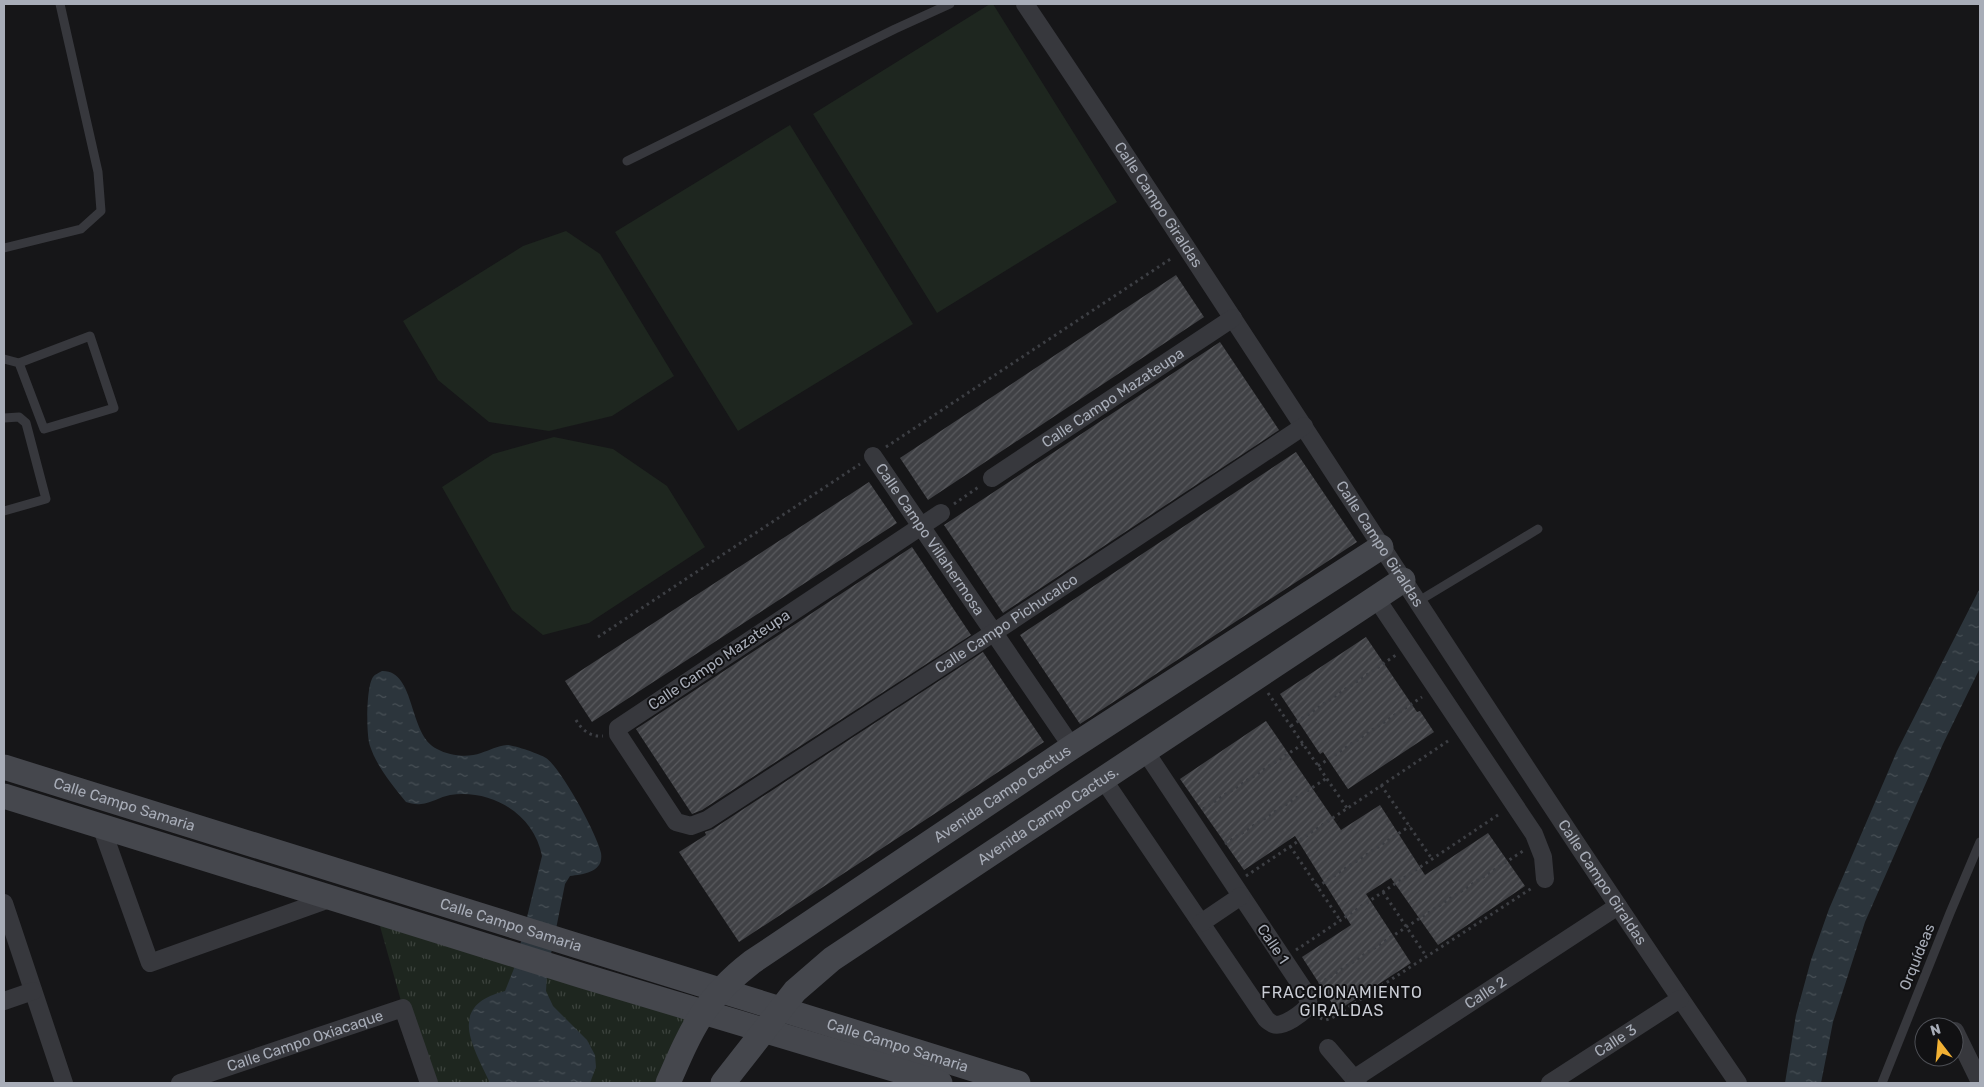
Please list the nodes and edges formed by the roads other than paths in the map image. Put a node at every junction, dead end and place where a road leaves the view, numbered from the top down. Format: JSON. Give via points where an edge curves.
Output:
{"nodes":[{"id":1,"x":60,"y":4,"type":"edge"},
{"id":2,"x":950,"y":4,"type":"edge"},
{"id":3,"x":1025,"y":4,"type":"edge"},
{"id":4,"x":627,"y":162,"type":"dead end"},
{"id":5,"x":4,"y":248,"type":"edge"},
{"id":6,"x":1233,"y":318,"type":"junction"},
{"id":7,"x":4,"y":359,"type":"edge"},
{"id":8,"x":18,"y":363,"type":"junction"},
{"id":9,"x":4,"y":418,"type":"edge"},
{"id":10,"x":1304,"y":426,"type":"junction"},
{"id":11,"x":873,"y":456,"type":"road end"},
{"id":12,"x":992,"y":478,"type":"road end"},
{"id":13,"x":4,"y":511,"type":"edge"},
{"id":14,"x":941,"y":513,"type":"road end"},
{"id":15,"x":920,"y":526,"type":"junction"},
{"id":16,"x":1538,"y":529,"type":"dead end"},
{"id":17,"x":1380,"y":547,"type":"junction"},
{"id":18,"x":1403,"y":580,"type":"junction"},
{"id":19,"x":1376,"y":598,"type":"junction"},
{"id":20,"x":1417,"y":602,"type":"junction"},
{"id":21,"x":993,"y":633,"type":"junction"},
{"id":22,"x":1072,"y":747,"type":"junction"},
{"id":23,"x":1145,"y":751,"type":"junction"},
{"id":24,"x":4,"y":768,"type":"edge"},
{"id":25,"x":1103,"y":779,"type":"junction"},
{"id":26,"x":4,"y":796,"type":"edge"},
{"id":27,"x":707,"y":820,"type":"joint"},
{"id":28,"x":102,"y":826,"type":"junction"},
{"id":29,"x":1980,"y":842,"type":"edge"},
{"id":30,"x":1545,"y":879,"type":"road end"},
{"id":31,"x":1237,"y":890,"type":"junction"},
{"id":32,"x":332,"y":898,"type":"junction"},
{"id":33,"x":4,"y":903,"type":"edge"},
{"id":34,"x":1618,"y":906,"type":"junction"},
{"id":35,"x":1201,"y":923,"type":"junction"},
{"id":36,"x":33,"y":991,"type":"junction"},
{"id":37,"x":720,"y":991,"type":"junction"},
{"id":38,"x":1680,"y":999,"type":"junction"},
{"id":39,"x":4,"y":1001,"type":"edge"},
{"id":40,"x":780,"y":1010,"type":"junction"},
{"id":41,"x":703,"y":1011,"type":"junction"},
{"id":42,"x":765,"y":1030,"type":"junction"},
{"id":43,"x":1328,"y":1048,"type":"dead end"},
{"id":44,"x":1964,"y":1049,"type":"edge"},
{"id":45,"x":1356,"y":1081,"type":"edge"},
{"id":46,"x":1980,"y":1082,"type":"edge"},
{"id":47,"x":64,"y":1083,"type":"edge"},
{"id":48,"x":180,"y":1083,"type":"edge"},
{"id":49,"x":429,"y":1083,"type":"edge"},
{"id":50,"x":668,"y":1083,"type":"edge"},
{"id":51,"x":723,"y":1083,"type":"edge"},
{"id":52,"x":940,"y":1083,"type":"edge"},
{"id":53,"x":1018,"y":1083,"type":"edge"},
{"id":54,"x":1550,"y":1083,"type":"edge"},
{"id":55,"x":1738,"y":1083,"type":"edge"},
{"id":56,"x":1882,"y":1083,"type":"edge"}],
"edges":[{"from":1,"to":5,"type":"lane","via":[[98,172],[102,211],[82,229]]},
{"from":2,"to":4,"type":"lane"},
{"from":3,"to":6,"type":"street","name":"Calle Campo Giraldas"},
{"from":6,"to":10,"type":"street","name":"Calle Campo Giraldas"},
{"from":6,"to":12,"type":"street","name":"Calle Campo Mazateupa"},
{"from":7,"to":8,"type":"lane"},
{"from":8,"to":8,"type":"lane","via":[[44,429],[114,408],[90,336]]},
{"from":9,"to":13,"type":"lane","via":[[19,417],[26,423],[46,499]]},
{"from":10,"to":17,"type":"street","name":"Calle Campo Giraldas"},
{"from":10,"to":21,"type":"street","name":"Calle Campo Pichucalco"},
{"from":11,"to":15,"type":"street","name":"Calle Campo Villahermosa"},
{"from":14,"to":15,"type":"street","name":"Calle Campo Mazateupa"},
{"from":15,"to":21,"type":"street","name":"Calle Campo Villahermosa"},
{"from":15,"to":27,"type":"street","name":"Calle Campo Mazateupa","via":[[621,725],[618,734],[676,822],[691,826]]},
{"from":16,"to":20,"type":"lane"},
{"from":17,"to":18,"type":"street","name":"Calle Campo Giraldas"},
{"from":17,"to":22,"type":"street","name":"Avenida Campo Cactus"},
{"from":18,"to":19,"type":"street","name":"Avenida Campo Cactus."},
{"from":18,"to":20,"type":"street","name":"Calle Campo Giraldas"},
{"from":19,"to":23,"type":"street","name":"Avenida Campo Cactus."},
{"from":19,"to":30,"type":"street","via":[[1538,842]]},
{"from":20,"to":34,"type":"street","name":"Calle Campo Giraldas"},
{"from":21,"to":22,"type":"street","name":"Calle Campo Villahermosa"},
{"from":21,"to":27,"type":"street","name":"Calle Campo Pichucalco"},
{"from":22,"to":37,"type":"street","name":"Avenida Campo Cactus","via":[[752,962]]},
{"from":23,"to":25,"type":"street","name":"Avenida Campo Cactus."},
{"from":23,"to":31,"type":"street","name":"Calle 1"},
{"from":24,"to":37,"type":"street","name":"Calle Campo Samaria"},
{"from":25,"to":35,"type":"street"},
{"from":25,"to":40,"type":"street","name":"Avenida Campo Cactus.","via":[[832,959],[795,991]]},
{"from":26,"to":28,"type":"street","name":"Calle Campo Samaria"},
{"from":28,"to":32,"type":"street","name":"Calle Campo Samaria"},
{"from":28,"to":32,"type":"street","via":[[150,963]]},
{"from":29,"to":56,"type":"lane","name":"Orquídeas"},
{"from":31,"to":35,"type":"street"},
{"from":31,"to":35,"type":"street","name":"Calle 1","via":[[1283,958],[1306,1001],[1284,1023],[1272,1024],[1266,1019]]},
{"from":32,"to":41,"type":"street","name":"Calle Campo Samaria"},
{"from":33,"to":36,"type":"street"},
{"from":34,"to":38,"type":"street","name":"Calle Campo Giraldas"},
{"from":34,"to":45,"type":"street","name":"Calle 2"},
{"from":36,"to":39,"type":"street"},
{"from":36,"to":47,"type":"street"},
{"from":37,"to":40,"type":"street","name":"Calle Campo Samaria"},
{"from":37,"to":41,"type":"street","name":"Avenida Campo Cactus"},
{"from":38,"to":54,"type":"street","name":"Calle 3"},
{"from":38,"to":55,"type":"street","name":"Calle Campo Giraldas"},
{"from":40,"to":42,"type":"street","name":"Avenida Campo Cactus."},
{"from":40,"to":53,"type":"street","name":"Calle Campo Samaria"},
{"from":41,"to":42,"type":"street","name":"Calle Campo Samaria"},
{"from":41,"to":50,"type":"street","name":"Avenida Campo Cactus"},
{"from":42,"to":51,"type":"street","name":"Avenida Campo Cactus."},
{"from":42,"to":52,"type":"street","name":"Calle Campo Samaria"},
{"from":43,"to":45,"type":"street"},
{"from":44,"to":46,"type":"street"},
{"from":48,"to":49,"type":"street","name":"Calle Campo Oxiacaque","via":[[403,1008]]}]}
